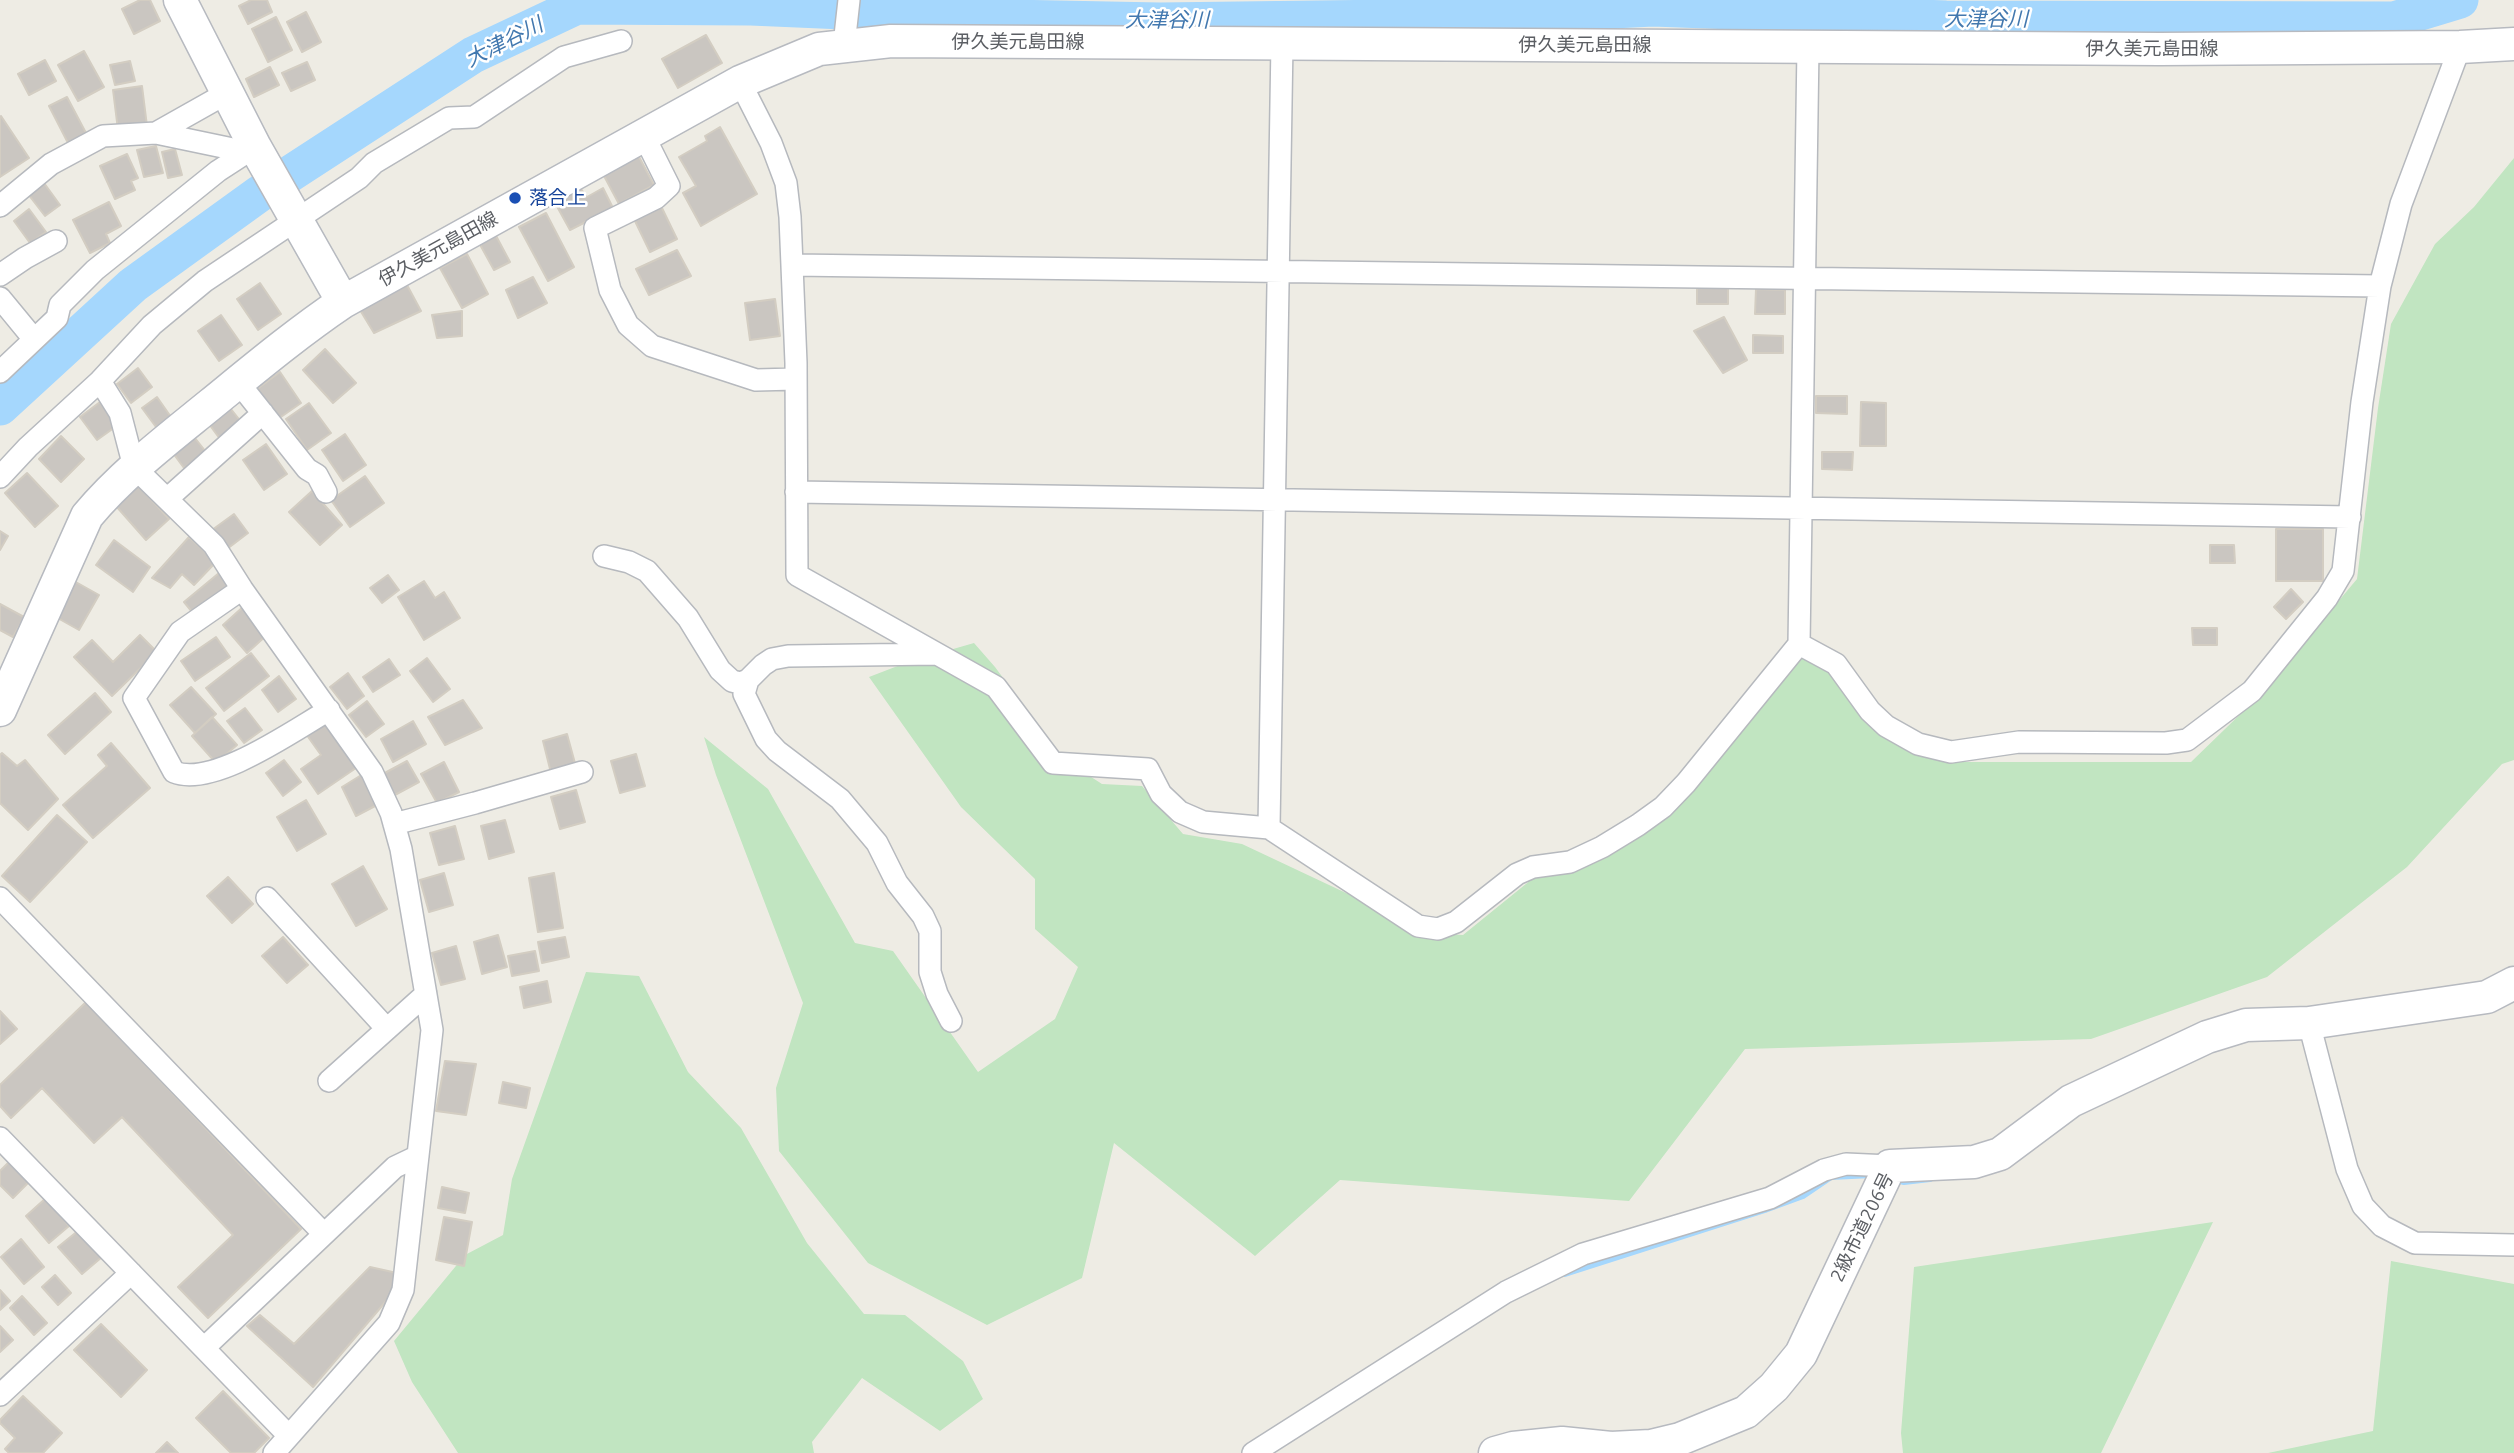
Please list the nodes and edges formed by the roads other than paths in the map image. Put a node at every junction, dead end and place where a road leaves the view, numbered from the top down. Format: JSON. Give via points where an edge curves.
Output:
{"nodes":[{"id":1,"x":180,"y":0,"type":"edge"},
{"id":2,"x":849,"y":0,"type":"edge"},
{"id":3,"x":845,"y":36,"type":"junction"},
{"id":4,"x":621,"y":41,"type":"dead end"},
{"id":5,"x":1282,"y":43,"type":"junction"},
{"id":6,"x":2514,"y":44,"type":"edge"},
{"id":7,"x":1808,"y":47,"type":"junction"},
{"id":8,"x":2460,"y":47,"type":"junction"},
{"id":9,"x":740,"y":82,"type":"junction"},
{"id":10,"x":227,"y":93,"type":"junction"},
{"id":11,"x":156,"y":133,"type":"junction"},
{"id":12,"x":643,"y":134,"type":"junction"},
{"id":13,"x":253,"y":150,"type":"junction"},
{"id":14,"x":0,"y":206,"type":"edge"},
{"id":15,"x":296,"y":220,"type":"junction"},
{"id":16,"x":56,"y":241,"type":"dead end"},
{"id":17,"x":793,"y":265,"type":"junction"},
{"id":18,"x":1278,"y":271,"type":"junction"},
{"id":19,"x":0,"y":275,"type":"edge"},
{"id":20,"x":1804,"y":278,"type":"junction"},
{"id":21,"x":2380,"y":286,"type":"junction"},
{"id":22,"x":0,"y":298,"type":"edge"},
{"id":23,"x":343,"y":302,"type":"junction"},
{"id":24,"x":33,"y":338,"type":"junction"},
{"id":25,"x":0,"y":372,"type":"edge"},
{"id":26,"x":795,"y":379,"type":"junction"},
{"id":27,"x":100,"y":381,"type":"junction"},
{"id":28,"x":239,"y":382,"type":"junction"},
{"id":29,"x":263,"y":413,"type":"junction"},
{"id":30,"x":134,"y":467,"type":"junction"},
{"id":31,"x":0,"y":477,"type":"edge"},
{"id":32,"x":326,"y":492,"type":"dead end"},
{"id":33,"x":796,"y":492,"type":"junction"},
{"id":34,"x":167,"y":499,"type":"junction"},
{"id":35,"x":1275,"y":500,"type":"junction"},
{"id":36,"x":1799,"y":508,"type":"junction"},
{"id":37,"x":2350,"y":517,"type":"junction"},
{"id":38,"x":604,"y":556,"type":"dead end"},
{"id":39,"x":242,"y":589,"type":"junction"},
{"id":40,"x":1799,"y":644,"type":"junction"},
{"id":41,"x":937,"y":654,"type":"junction"},
{"id":42,"x":748,"y":680,"type":"junction"},
{"id":43,"x":0,"y":710,"type":"edge"},
{"id":44,"x":329,"y":710,"type":"junction"},
{"id":45,"x":582,"y":772,"type":"dead end"},
{"id":46,"x":394,"y":824,"type":"junction"},
{"id":47,"x":1269,"y":828,"type":"junction"},
{"id":48,"x":0,"y":898,"type":"edge"},
{"id":49,"x":267,"y":898,"type":"dead end"},
{"id":50,"x":2514,"y":983,"type":"edge"},
{"id":51,"x":426,"y":994,"type":"junction"},
{"id":52,"x":951,"y":1021,"type":"dead end"},
{"id":53,"x":2309,"y":1023,"type":"junction"},
{"id":54,"x":387,"y":1028,"type":"junction"},
{"id":55,"x":329,"y":1081,"type":"dead end"},
{"id":56,"x":0,"y":1138,"type":"edge"},
{"id":57,"x":418,"y":1156,"type":"junction"},
{"id":58,"x":1890,"y":1166,"type":"junction"},
{"id":59,"x":324,"y":1234,"type":"junction"},
{"id":60,"x":2514,"y":1245,"type":"edge"},
{"id":61,"x":131,"y":1273,"type":"junction"},
{"id":62,"x":204,"y":1348,"type":"junction"},
{"id":63,"x":0,"y":1395,"type":"edge"},
{"id":64,"x":286,"y":1446,"type":"edge"},
{"id":65,"x":1253,"y":1453,"type":"edge"},
{"id":66,"x":1495,"y":1453,"type":"edge"}],
"edges":[{"from":1,"to":10,"type":"main road"},
{"from":2,"to":3,"type":"street"},
{"from":3,"to":5,"type":"main road","name":"伊久美元島田線","via":[[891,41]]},
{"from":3,"to":9,"type":"main road","name":"伊久美元島田線"},
{"from":4,"to":15,"type":"street","via":[[564,57],[474,117],[449,118],[374,163]]},
{"from":5,"to":7,"type":"main road","name":"伊久美元島田線"},
{"from":5,"to":18,"type":"street"},
{"from":6,"to":8,"type":"main road","name":"伊久美元島田線"},
{"from":7,"to":8,"type":"main road","name":"伊久美元島田線"},
{"from":7,"to":20,"type":"street"},
{"from":8,"to":21,"type":"street","via":[[2401,204]]},
{"from":9,"to":12,"type":"main road","name":"伊久美元島田線"},
{"from":9,"to":17,"type":"street","via":[[786,183]]},
{"from":10,"to":11,"type":"street"},
{"from":10,"to":13,"type":"main road"},
{"from":11,"to":13,"type":"street"},
{"from":11,"to":14,"type":"street","via":[[103,136],[51,164]]},
{"from":12,"to":23,"type":"main road","name":"伊久美元島田線"},
{"from":12,"to":26,"type":"street","via":[[669,186],[656,198],[595,228],[610,290],[628,325],[652,346],[756,380]]},
{"from":13,"to":15,"type":"main road"},
{"from":13,"to":24,"type":"street","via":[[218,171],[95,270],[60,305],[57,318]]},
{"from":15,"to":23,"type":"main road"},
{"from":15,"to":27,"type":"street","via":[[152,325]]},
{"from":16,"to":19,"type":"street"},
{"from":17,"to":18,"type":"street"},
{"from":17,"to":26,"type":"street"},
{"from":18,"to":20,"type":"street"},
{"from":18,"to":35,"type":"street"},
{"from":20,"to":21,"type":"street"},
{"from":20,"to":36,"type":"street"},
{"from":21,"to":37,"type":"street"},
{"from":22,"to":24,"type":"street"},
{"from":23,"to":28,"type":"main road","name":"伊久美元島田線"},
{"from":24,"to":25,"type":"street"},
{"from":26,"to":33,"type":"street"},
{"from":27,"to":30,"type":"street","via":[[120,413]]},
{"from":27,"to":31,"type":"street"},
{"from":28,"to":29,"type":"street"},
{"from":28,"to":30,"type":"main road","name":"伊久美元島田線"},
{"from":29,"to":32,"type":"street","via":[[307,469],[317,475]]},
{"from":29,"to":34,"type":"street"},
{"from":30,"to":34,"type":"street"},
{"from":30,"to":43,"type":"main road","name":"伊久美元島田線","via":[[87,516]]},
{"from":33,"to":35,"type":"street"},
{"from":33,"to":41,"type":"street","via":[[797,575]]},
{"from":34,"to":39,"type":"street","via":[[214,545]]},
{"from":35,"to":36,"type":"street"},
{"from":35,"to":47,"type":"street"},
{"from":36,"to":37,"type":"street"},
{"from":36,"to":40,"type":"street"},
{"from":37,"to":40,"type":"street","via":[[2343,571],[2327,598],[2252,691],[2187,740],[2019,742],[1951,752],[1918,744],[1886,726],[1836,664]]},
{"from":38,"to":42,"type":"street","via":[[647,571],[688,618],[720,670],[732,681]]},
{"from":39,"to":44,"type":"street"},
{"from":39,"to":44,"type":"street","via":[[180,632],[134,698],[174,772],[184,776],[230,767]]},
{"from":40,"to":47,"type":"street","via":[[1663,807],[1584,856],[1517,874],[1456,922],[1438,929],[1418,926]]},
{"from":41,"to":42,"type":"street","via":[[788,656],[772,659]]},
{"from":41,"to":47,"type":"street","via":[[996,687],[1053,763],[1148,769],[1161,794],[1180,812],[1203,822]]},
{"from":42,"to":52,"type":"street","via":[[744,694],[766,739],[860,820],[897,883],[923,916],[930,931],[930,972]]},
{"from":44,"to":46,"type":"street","via":[[372,772]]},
{"from":45,"to":46,"type":"street"},
{"from":46,"to":51,"type":"street"},
{"from":48,"to":59,"type":"street"},
{"from":49,"to":54,"type":"street"},
{"from":50,"to":53,"type":"main road","name":"2級市道206号","via":[[2487,997]]},
{"from":51,"to":54,"type":"street"},
{"from":51,"to":57,"type":"street","via":[[432,1030]]},
{"from":53,"to":58,"type":"main road","name":"2級市道206号","via":[[2246,1025],[2207,1037],[2071,1101],[2000,1154],[1974,1162]]},
{"from":53,"to":60,"type":"street","via":[[2347,1169],[2363,1206],[2382,1226],[2415,1243]]},
{"from":54,"to":55,"type":"street"},
{"from":56,"to":61,"type":"street"},
{"from":57,"to":59,"type":"street","via":[[395,1167]]},
{"from":57,"to":64,"type":"street","via":[[403,1290],[389,1324]]},
{"from":58,"to":65,"type":"street","via":[[1846,1164],[1824,1170],[1770,1198],[1583,1254],[1506,1292]]},
{"from":58,"to":66,"type":"main road","name":"2級市道206号","via":[[1801,1354],[1746,1412],[1651,1446],[1562,1443]]},
{"from":59,"to":62,"type":"street"},
{"from":61,"to":62,"type":"street"},
{"from":61,"to":63,"type":"street"},
{"from":62,"to":64,"type":"street"}]}
